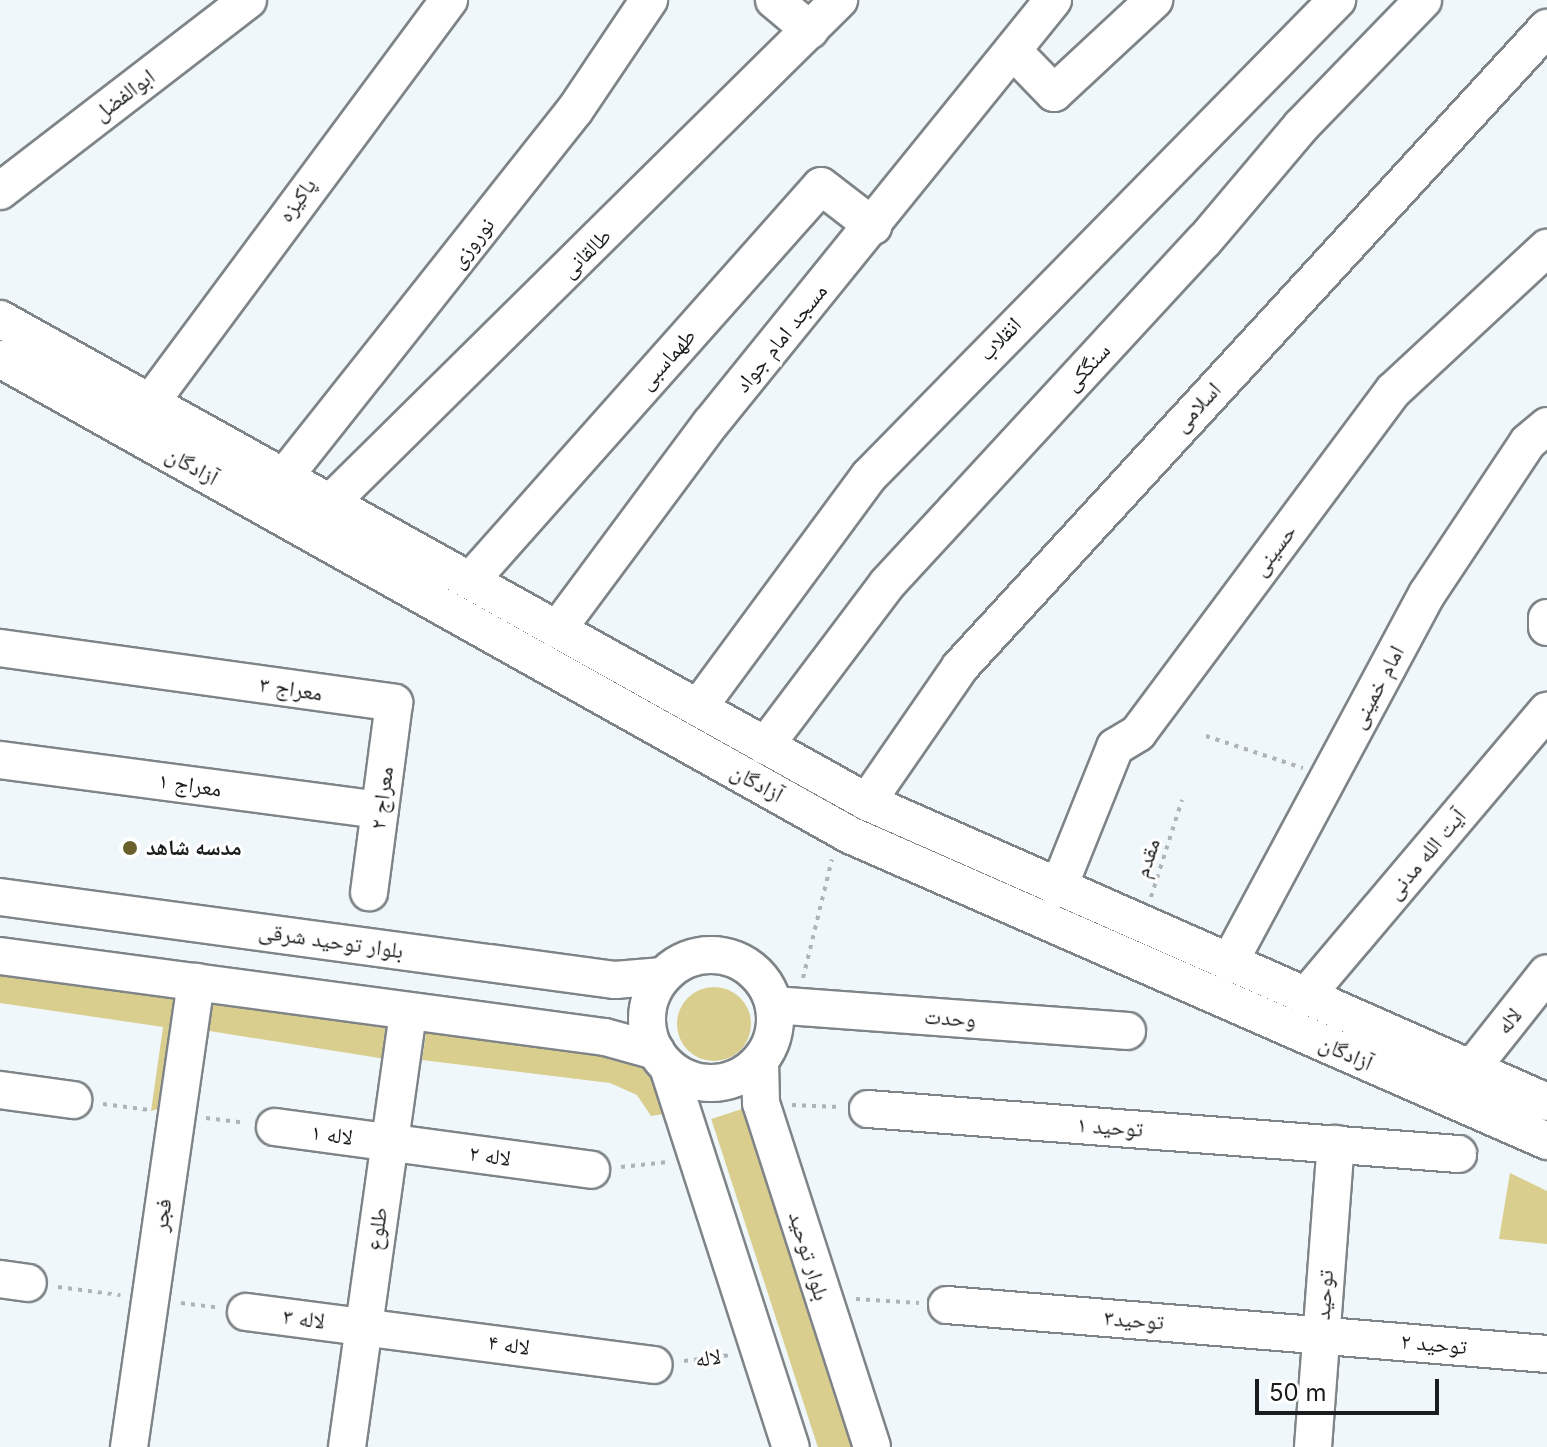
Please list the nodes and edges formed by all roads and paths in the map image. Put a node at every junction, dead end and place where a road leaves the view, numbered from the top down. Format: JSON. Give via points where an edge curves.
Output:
{"nodes":[{"id":1,"x":248,"y":0,"type":"edge"},
{"id":2,"x":449,"y":0,"type":"edge"},
{"id":3,"x":649,"y":0,"type":"edge"},
{"id":4,"x":774,"y":0,"type":"edge"},
{"id":5,"x":839,"y":0,"type":"edge"},
{"id":6,"x":1053,"y":0,"type":"edge"},
{"id":7,"x":1154,"y":0,"type":"edge"},
{"id":8,"x":1337,"y":0,"type":"edge"},
{"id":9,"x":1423,"y":0,"type":"edge"},
{"id":10,"x":1547,"y":28,"type":"edge"},
{"id":11,"x":810,"y":30,"type":"junction"},
{"id":12,"x":1015,"y":53,"type":"junction"},
{"id":13,"x":0,"y":191,"type":"edge"},
{"id":14,"x":873,"y":226,"type":"junction"},
{"id":15,"x":1547,"y":248,"type":"edge"},
{"id":16,"x":0,"y":319,"type":"edge"},
{"id":17,"x":0,"y":359,"type":"edge"},
{"id":18,"x":150,"y":403,"type":"junction"},
{"id":19,"x":1547,"y":426,"type":"edge"},
{"id":20,"x":284,"y":477,"type":"junction"},
{"id":21,"x":330,"y":503,"type":"junction"},
{"id":22,"x":470,"y":581,"type":"junction"},
{"id":23,"x":1547,"y":618,"type":"edge"},
{"id":24,"x":1547,"y":627,"type":"edge"},
{"id":25,"x":557,"y":630,"type":"junction"},
{"id":26,"x":0,"y":648,"type":"edge"},
{"id":27,"x":394,"y":703,"type":"junction"},
{"id":28,"x":698,"y":708,"type":"junction"},
{"id":29,"x":1547,"y":711,"type":"edge"},
{"id":30,"x":1206,"y":736,"type":"dead end"},
{"id":31,"x":765,"y":746,"type":"junction"},
{"id":32,"x":0,"y":760,"type":"edge"},
{"id":33,"x":1329,"y":776,"type":"junction"},
{"id":34,"x":1182,"y":800,"type":"dead end"},
{"id":35,"x":867,"y":802,"type":"junction"},
{"id":36,"x":380,"y":810,"type":"junction"},
{"id":37,"x":850,"y":835,"type":"junction"},
{"id":38,"x":1011,"y":887,"type":"junction"},
{"id":39,"x":1058,"y":889,"type":"junction"},
{"id":40,"x":0,"y":897,"type":"edge"},
{"id":41,"x":1142,"y":926,"type":"junction"},
{"id":42,"x":0,"y":956,"type":"edge"},
{"id":43,"x":1229,"y":963,"type":"junction"},
{"id":44,"x":1547,"y":973,"type":"edge"},
{"id":45,"x":663,"y":976,"type":"junction"},
{"id":46,"x":196,"y":982,"type":"junction"},
{"id":47,"x":1305,"y":997,"type":"junction"},
{"id":48,"x":774,"y":1005,"type":"junction"},
{"id":49,"x":408,"y":1011,"type":"junction"},
{"id":50,"x":1127,"y":1031,"type":"dead end"},
{"id":51,"x":662,"y":1059,"type":"junction"},
{"id":52,"x":760,"y":1061,"type":"junction"},
{"id":53,"x":1471,"y":1069,"type":"junction"},
{"id":54,"x":0,"y":1090,"type":"edge"},
{"id":55,"x":73,"y":1100,"type":"dead end"},
{"id":56,"x":1547,"y":1102,"type":"edge"},
{"id":57,"x":761,"y":1103,"type":"junction"},
{"id":58,"x":868,"y":1109,"type":"joint"},
{"id":59,"x":275,"y":1127,"type":"dead end"},
{"id":60,"x":1547,"y":1141,"type":"edge"},
{"id":61,"x":390,"y":1143,"type":"junction"},
{"id":62,"x":1336,"y":1144,"type":"junction"},
{"id":63,"x":1458,"y":1154,"type":"dead end"},
{"id":64,"x":701,"y":1159,"type":"junction"},
{"id":65,"x":591,"y":1170,"type":"joint"},
{"id":66,"x":822,"y":1297,"type":"junction"},
{"id":67,"x":947,"y":1305,"type":"joint"},
{"id":68,"x":246,"y":1312,"type":"dead end"},
{"id":69,"x":363,"y":1326,"type":"junction"},
{"id":70,"x":1321,"y":1334,"type":"junction"},
{"id":71,"x":761,"y":1351,"type":"junction"},
{"id":72,"x":1547,"y":1354,"type":"edge"},
{"id":73,"x":654,"y":1365,"type":"joint"},
{"id":74,"x":129,"y":1447,"type":"edge"},
{"id":75,"x":347,"y":1447,"type":"edge"},
{"id":76,"x":791,"y":1447,"type":"edge"},
{"id":77,"x":872,"y":1447,"type":"edge"},
{"id":78,"x":1313,"y":1447,"type":"edge"}],
"edges":[{"from":1,"to":13,"type":"street","name":"ابوالفضل"},
{"from":2,"to":18,"type":"street","name":"پاکیزه"},
{"from":3,"to":20,"type":"street","name":"نوروزی","via":[[575,110]]},
{"from":4,"to":11,"type":"street"},
{"from":5,"to":11,"type":"street","name":"طالقانی"},
{"from":6,"to":12,"type":"street","name":"مسجد امام جواد"},
{"from":7,"to":12,"type":"street","via":[[1054,93]]},
{"from":8,"to":28,"type":"street","name":"انقلاب","via":[[869,476]]},
{"from":9,"to":31,"type":"street","name":"سنگکی","via":[[1302,125],[1204,241],[887,584]]},
{"from":10,"to":35,"type":"street","name":"اسلامی","via":[[960,667]]},
{"from":11,"to":21,"type":"street","name":"طالقانی"},
{"from":12,"to":14,"type":"street","name":"مسجد امام جواد"},
{"from":14,"to":22,"type":"street","name":"طهماسبی","via":[[821,186]]},
{"from":14,"to":25,"type":"street","name":"مسجد امام جواد","via":[[711,423]]},
{"from":15,"to":39,"type":"street","name":"حسینی","via":[[1394,390],[1138,733],[1115,747]]},
{"from":16,"to":18,"type":"street","name":"آزادگان"},
{"from":17,"to":37,"type":"street","name":"آزادگان"},
{"from":18,"to":20,"type":"street","name":"آزادگان"},
{"from":19,"to":33,"type":"street","name":"امام خمینی","via":[[1528,442],[1427,594]]},
{"from":20,"to":21,"type":"street","name":"آزادگان"},
{"from":21,"to":22,"type":"street","name":"آزادگان"},
{"from":22,"to":25,"type":"street","name":"آزادگان"},
{"from":23,"to":24,"type":"street"},
{"from":25,"to":28,"type":"street","name":"آزادگان"},
{"from":26,"to":27,"type":"street","name":"معراج ۳"},
{"from":27,"to":36,"type":"street"},
{"from":27,"to":36,"type":"street","name":"معراج ۲","via":[[369,892]]},
{"from":28,"to":31,"type":"street","name":"آزادگان"},
{"from":29,"to":47,"type":"street","name":"آیت الله مدنی"},
{"from":30,"to":33,"type":"path"},
{"from":31,"to":35,"type":"street","name":"آزادگان"},
{"from":32,"to":36,"type":"street","name":"معراج ۱"},
{"from":33,"to":43,"type":"street","name":"امام خمینی"},
{"from":34,"to":41,"type":"path","name":"مقدم"},
{"from":35,"to":38,"type":"street","name":"آزادگان"},
{"from":37,"to":38,"type":"street","name":"آزادگان"},
{"from":37,"to":48,"type":"path","via":[[828,865],[806,976]]},
{"from":38,"to":39,"type":"street","name":"آزادگان"},
{"from":38,"to":60,"type":"street","name":"آزادگان"},
{"from":39,"to":41,"type":"street","name":"آزادگان"},
{"from":40,"to":45,"type":"street","name":"بلوار توحید شرقی","via":[[615,980]]},
{"from":41,"to":43,"type":"street","name":"آزادگان"},
{"from":42,"to":46,"type":"street"},
{"from":43,"to":47,"type":"street","name":"آزادگان"},
{"from":44,"to":53,"type":"street","name":"لاله"},
{"from":45,"to":48,"type":"street","via":[[678,963],[717,955],[754,971]]},
{"from":45,"to":51,"type":"street","via":[[647,1013]]},
{"from":46,"to":49,"type":"street"},
{"from":46,"to":74,"type":"street","name":"فجر"},
{"from":47,"to":53,"type":"street","name":"آزادگان"},
{"from":48,"to":50,"type":"street","name":"وحدت"},
{"from":48,"to":52,"type":"street","via":[[770,1045]]},
{"from":49,"to":51,"type":"street","via":[[605,1037]]},
{"from":49,"to":61,"type":"street","name":"طلوع"},
{"from":51,"to":52,"type":"street","via":[[695,1080],[725,1082]]},
{"from":51,"to":64,"type":"street"},
{"from":52,"to":57,"type":"street","name":"بلوار توحید"},
{"from":53,"to":56,"type":"street","name":"آزادگان"},
{"from":54,"to":55,"type":"street"},
{"from":57,"to":58,"type":"path"},
{"from":57,"to":66,"type":"street","name":"بلوار توحید"},
{"from":58,"to":62,"type":"street","name":"توحید ۱"},
{"from":59,"to":61,"type":"street","name":"لاله ۱"},
{"from":61,"to":65,"type":"street","name":"لاله ۲"},
{"from":61,"to":69,"type":"street","name":"طلوع"},
{"from":62,"to":63,"type":"street","name":"توحید ۱"},
{"from":62,"to":70,"type":"street","name":"توحید"},
{"from":64,"to":65,"type":"path"},
{"from":64,"to":71,"type":"street"},
{"from":66,"to":67,"type":"path"},
{"from":66,"to":77,"type":"street","name":"بلوار توحید"},
{"from":67,"to":70,"type":"street","name":"توحید۳"},
{"from":68,"to":69,"type":"street","name":"لاله ۳"},
{"from":69,"to":73,"type":"street","name":"لاله ۴"},
{"from":69,"to":75,"type":"street","name":"طلوع"},
{"from":70,"to":72,"type":"street","name":"توحید ۲"},
{"from":70,"to":78,"type":"street","name":"توحید"},
{"from":71,"to":73,"type":"path","name":"لاله"},
{"from":71,"to":76,"type":"street"}]}
